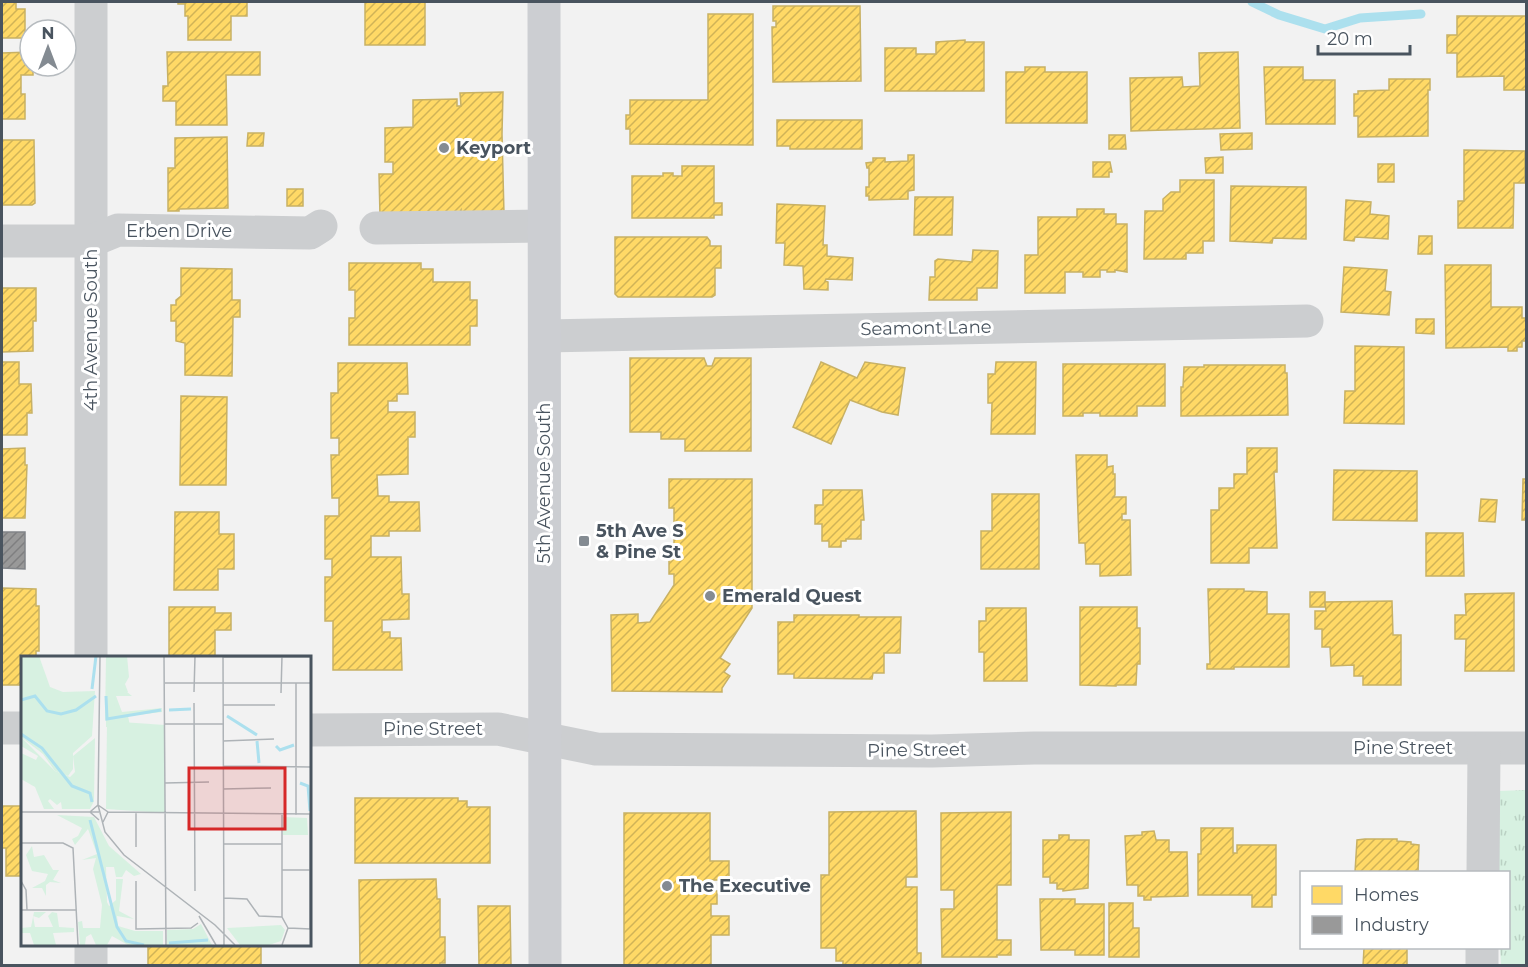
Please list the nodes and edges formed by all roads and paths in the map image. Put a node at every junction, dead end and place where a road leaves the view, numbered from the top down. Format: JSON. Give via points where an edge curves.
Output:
{"nodes":[{"id":1,"x":91,"y":2,"type":"edge"},
{"id":2,"x":544,"y":2,"type":"edge"},
{"id":3,"x":321,"y":226,"type":"dead end"},
{"id":4,"x":543,"y":226,"type":"junction"},
{"id":5,"x":376,"y":228,"type":"dead end"},
{"id":6,"x":2,"y":240,"type":"edge"},
{"id":7,"x":91,"y":241,"type":"junction"},
{"id":8,"x":1307,"y":321,"type":"dead end"},
{"id":9,"x":544,"y":336,"type":"junction"},
{"id":10,"x":91,"y":656,"type":"edge"},
{"id":11,"x":2,"y":728,"type":"edge"},
{"id":12,"x":21,"y":728,"type":"edge"},
{"id":13,"x":310,"y":730,"type":"edge"},
{"id":14,"x":544,"y":739,"type":"junction"},
{"id":15,"x":1527,"y":748,"type":"edge"},
{"id":16,"x":1484,"y":749,"type":"junction"},
{"id":17,"x":1483,"y":871,"type":"edge"},
{"id":18,"x":91,"y":946,"type":"edge"},
{"id":19,"x":1482,"y":949,"type":"edge"},
{"id":20,"x":91,"y":966,"type":"edge"},
{"id":21,"x":545,"y":966,"type":"edge"},
{"id":22,"x":1482,"y":966,"type":"edge"}],
"edges":[{"from":1,"to":7,"type":"street","name":"4th Avenue South"},
{"from":2,"to":4,"type":"main road","name":"5th Avenue South"},
{"from":3,"to":7,"type":"street","name":"Erben Drive","via":[[310,233],[118,230]]},
{"from":4,"to":5,"type":"street"},
{"from":4,"to":9,"type":"main road","name":"5th Avenue South"},
{"from":6,"to":7,"type":"street","name":"Erben Drive"},
{"from":7,"to":10,"type":"street","name":"4th Avenue South"},
{"from":8,"to":9,"type":"street","name":"Seamont Lane"},
{"from":9,"to":14,"type":"main road","name":"5th Avenue South"},
{"from":11,"to":12,"type":"street"},
{"from":13,"to":14,"type":"street","name":"Pine Street","via":[[498,729]]},
{"from":14,"to":16,"type":"street","name":"Pine Street","via":[[607,749]]},
{"from":14,"to":21,"type":"main road","name":"5th Avenue South"},
{"from":15,"to":16,"type":"street","name":"Pine Street"},
{"from":16,"to":17,"type":"street"},
{"from":18,"to":20,"type":"street"},
{"from":19,"to":22,"type":"street"}]}
